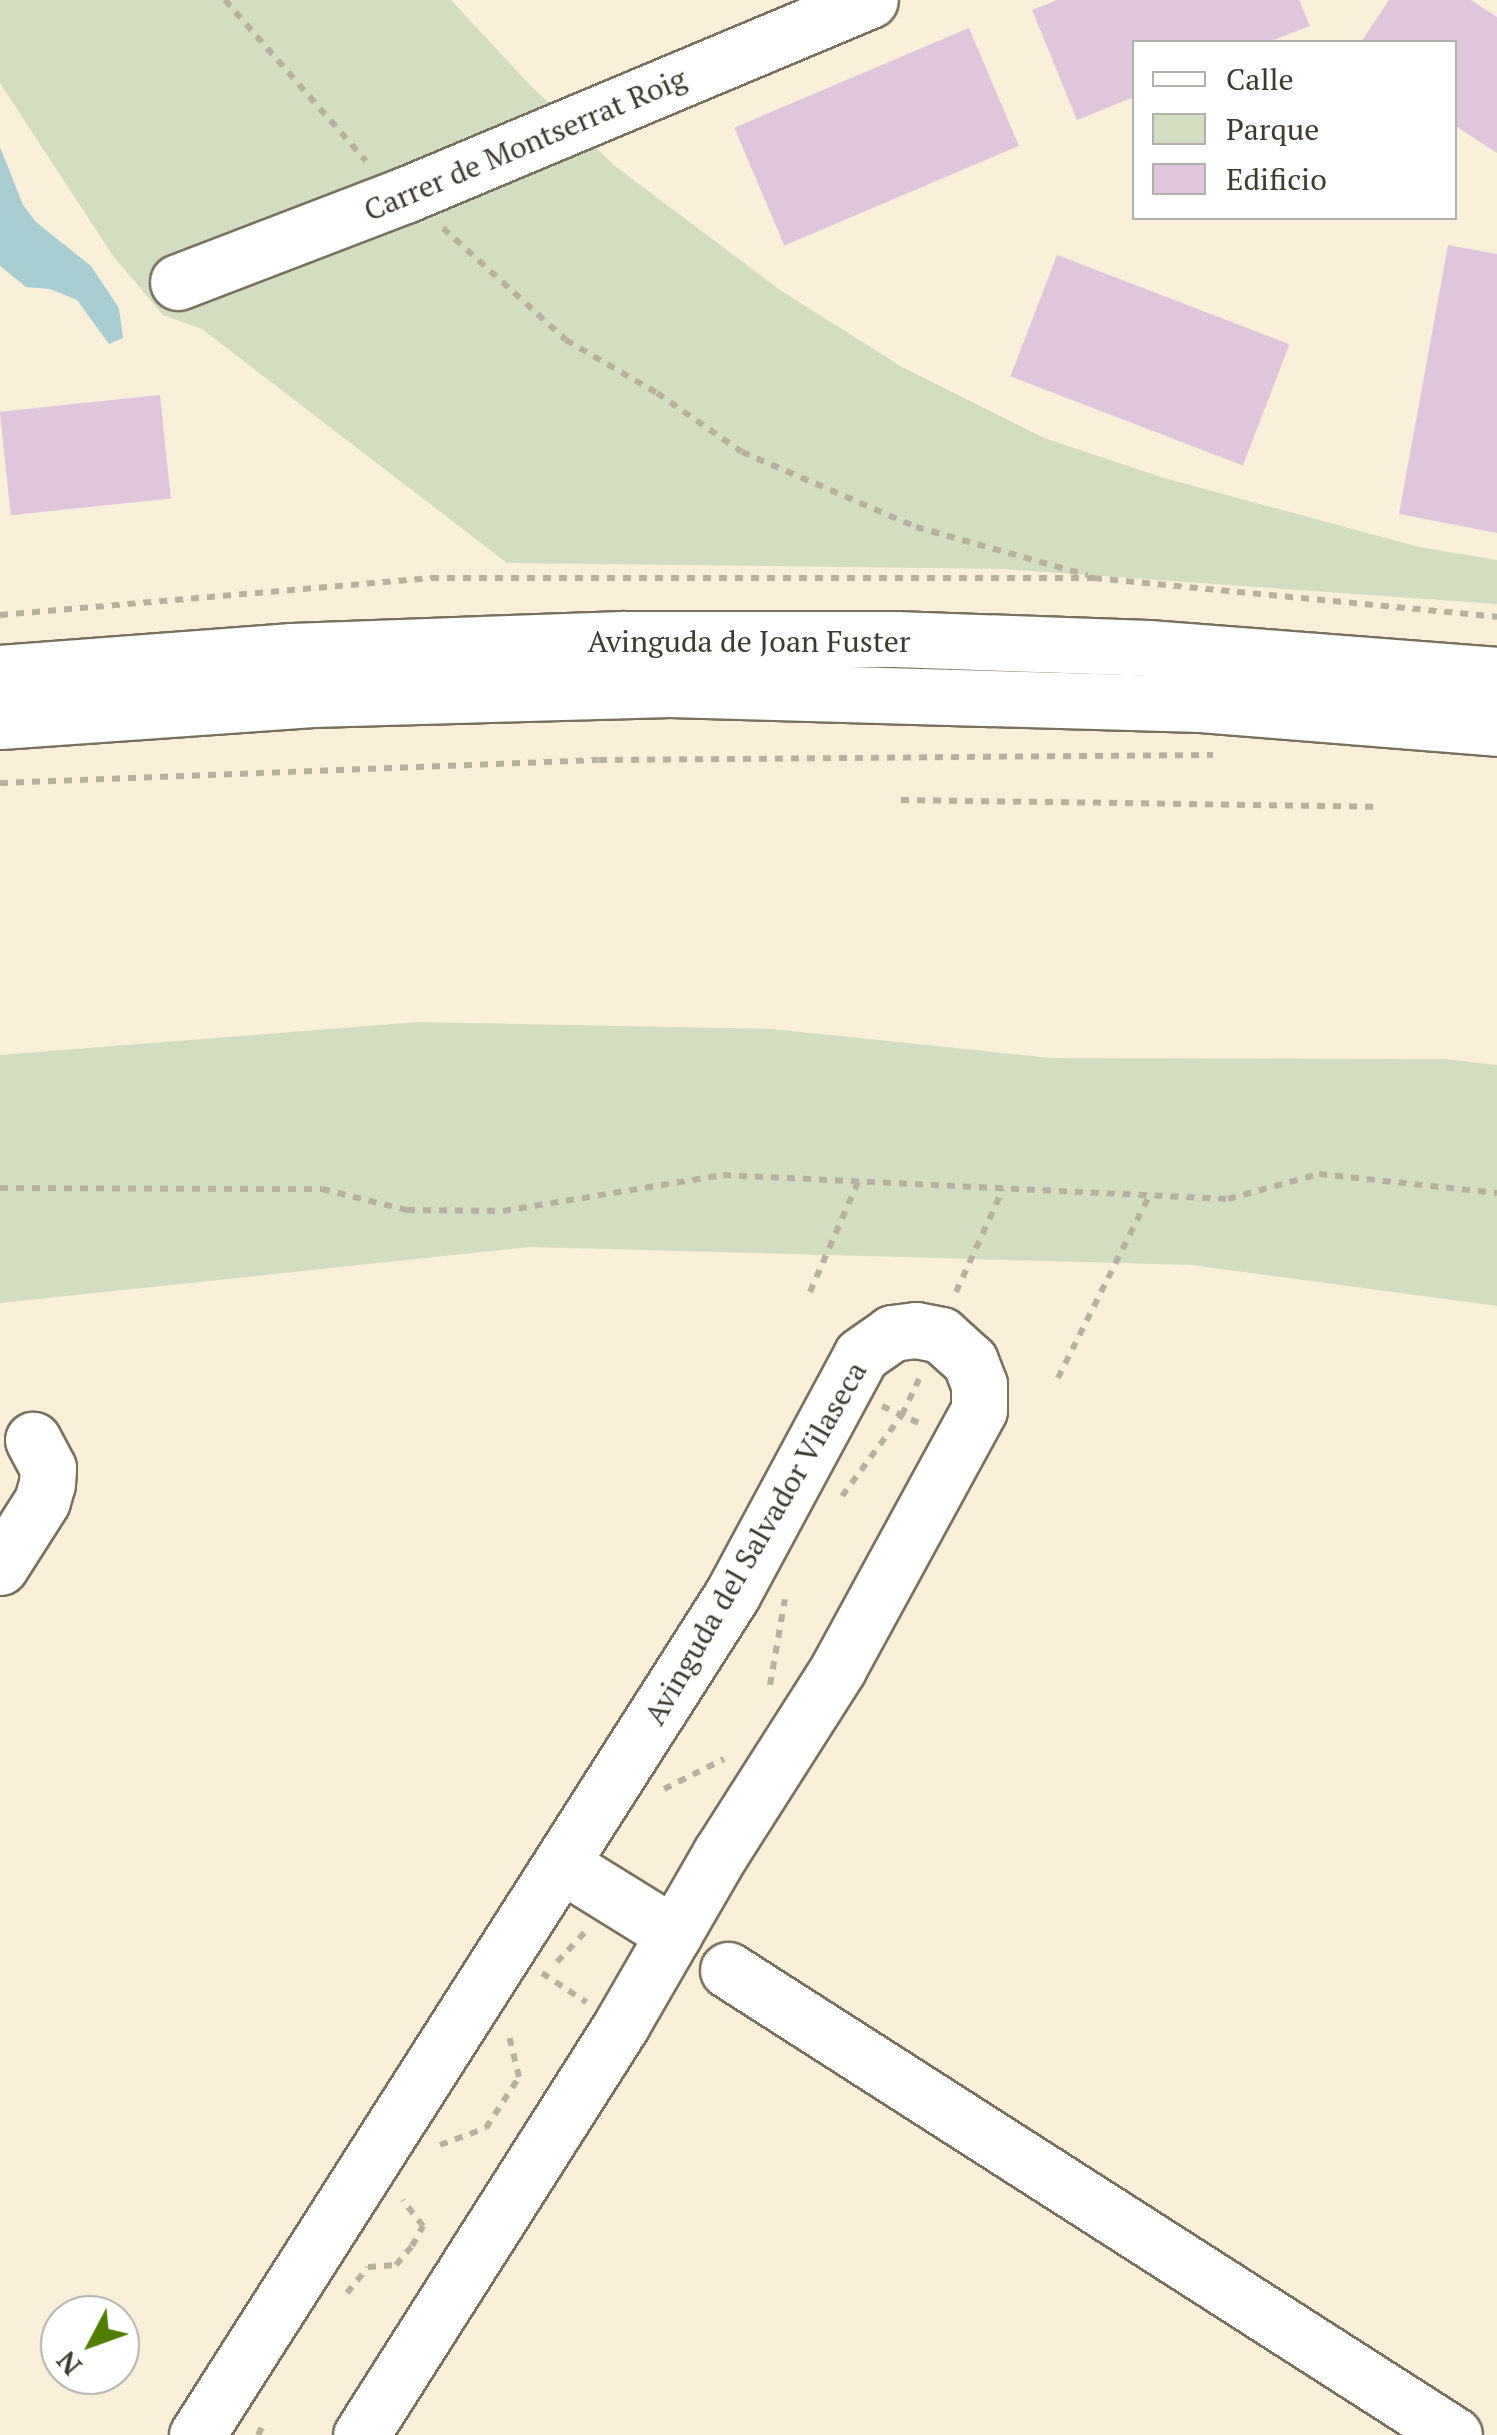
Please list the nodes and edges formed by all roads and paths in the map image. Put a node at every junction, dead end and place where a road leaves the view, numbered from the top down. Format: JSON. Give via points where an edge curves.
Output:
{"nodes":[{"id":1,"x":225,"y":0,"type":"edge"},
{"id":2,"x":870,"y":0,"type":"edge"},
{"id":3,"x":405,"y":196,"type":"junction"},
{"id":4,"x":178,"y":282,"type":"dead end"},
{"id":5,"x":1094,"y":578,"type":"junction"},
{"id":6,"x":0,"y":615,"type":"edge"},
{"id":7,"x":1497,"y":617,"type":"edge"},
{"id":8,"x":0,"y":673,"type":"edge"},
{"id":9,"x":1497,"y":675,"type":"edge"},
{"id":10,"x":0,"y":721,"type":"edge"},
{"id":11,"x":1497,"y":728,"type":"edge"},
{"id":12,"x":1224,"y":755,"type":"dead end"},
{"id":13,"x":0,"y":782,"type":"edge"},
{"id":14,"x":901,"y":800,"type":"dead end"},
{"id":15,"x":1376,"y":807,"type":"dead end"},
{"id":16,"x":858,"y":1182,"type":"junction"},
{"id":17,"x":0,"y":1188,"type":"edge"},
{"id":18,"x":1003,"y":1189,"type":"junction"},
{"id":19,"x":1497,"y":1194,"type":"edge"},
{"id":20,"x":1149,"y":1196,"type":"junction"},
{"id":21,"x":810,"y":1292,"type":"dead end"},
{"id":22,"x":941,"y":1335,"type":"junction"},
{"id":23,"x":1058,"y":1378,"type":"dead end"},
{"id":24,"x":875,"y":1403,"type":"dead end"},
{"id":25,"x":902,"y":1416,"type":"junction"},
{"id":26,"x":931,"y":1429,"type":"dead end"},
{"id":27,"x":33,"y":1440,"type":"dead end"},
{"id":28,"x":836,"y":1508,"type":"dead end"},
{"id":29,"x":0,"y":1567,"type":"edge"},
{"id":30,"x":794,"y":1584,"type":"dead end"},
{"id":31,"x":769,"y":1688,"type":"dead end"},
{"id":32,"x":732,"y":1746,"type":"dead end"},
{"id":33,"x":661,"y":1790,"type":"dead end"},
{"id":34,"x":562,"y":1864,"type":"junction"},
{"id":35,"x":592,"y":1924,"type":"dead end"},
{"id":36,"x":674,"y":1934,"type":"junction"},
{"id":37,"x":533,"y":1967,"type":"dead end"},
{"id":38,"x":728,"y":1970,"type":"dead end"},
{"id":39,"x":542,"y":1974,"type":"junction"},
{"id":40,"x":529,"y":1988,"type":"dead end"},
{"id":41,"x":600,"y":2010,"type":"dead end"},
{"id":42,"x":514,"y":2016,"type":"dead end"},
{"id":43,"x":434,"y":2152,"type":"dead end"},
{"id":44,"x":409,"y":2186,"type":"dead end"},
{"id":45,"x":339,"y":2303,"type":"dead end"},
{"id":46,"x":267,"y":2418,"type":"dead end"},
{"id":47,"x":197,"y":2435,"type":"edge"},
{"id":48,"x":258,"y":2435,"type":"edge"},
{"id":49,"x":361,"y":2435,"type":"edge"},
{"id":50,"x":1454,"y":2435,"type":"edge"}],
"edges":[{"from":1,"to":3,"type":"path","via":[[361,156]]},
{"from":2,"to":3,"type":"street","name":"Carrer de Montserrat Roig"},
{"from":3,"to":4,"type":"street","name":"Carrer de Montserrat Roig"},
{"from":3,"to":5,"type":"path","via":[[566,340],[742,452],[916,528]]},
{"from":5,"to":6,"type":"path","via":[[431,578]]},
{"from":5,"to":7,"type":"path"},
{"from":8,"to":9,"type":"street","name":"Avinguda de Joan Fuster","via":[[624,639],[1148,648]]},
{"from":10,"to":11,"type":"street","name":"Avinguda de Joan Fuster","via":[[312,699],[670,690],[1201,704]]},
{"from":12,"to":13,"type":"path","via":[[598,760]]},
{"from":14,"to":15,"type":"path"},
{"from":16,"to":17,"type":"path","via":[[723,1175],[503,1211],[406,1210],[322,1189]]},
{"from":16,"to":18,"type":"path"},
{"from":16,"to":21,"type":"path"},
{"from":18,"to":20,"type":"path"},
{"from":18,"to":22,"type":"path"},
{"from":19,"to":20,"type":"path","via":[[1319,1174],[1228,1199]]},
{"from":20,"to":23,"type":"path"},
{"from":22,"to":25,"type":"path"},
{"from":22,"to":34,"type":"street","name":"Avinguda del Salvador Vilaseca","via":[[892,1333],[861,1355],[732,1596]]},
{"from":22,"to":36,"type":"street","via":[[970,1361],[979,1384],[978,1410],[838,1669]]},
{"from":24,"to":25,"type":"path"},
{"from":25,"to":26,"type":"path"},
{"from":25,"to":28,"type":"path"},
{"from":27,"to":29,"type":"street","via":[[48,1468],[48,1484]]},
{"from":30,"to":31,"type":"path"},
{"from":32,"to":33,"type":"path","via":[[722,1760]]},
{"from":34,"to":36,"type":"street"},
{"from":34,"to":47,"type":"street","name":"Avinguda del Salvador Vilaseca"},
{"from":35,"to":39,"type":"path"},
{"from":36,"to":49,"type":"street"},
{"from":37,"to":39,"type":"path"},
{"from":38,"to":50,"type":"street"},
{"from":39,"to":40,"type":"path"},
{"from":39,"to":41,"type":"path"},
{"from":42,"to":43,"type":"path","via":[[507,2030],[519,2076],[486,2128],[443,2142]]},
{"from":44,"to":45,"type":"path","via":[[401,2198],[423,2226],[412,2246],[396,2265],[368,2267]]},
{"from":46,"to":48,"type":"path"}]}
